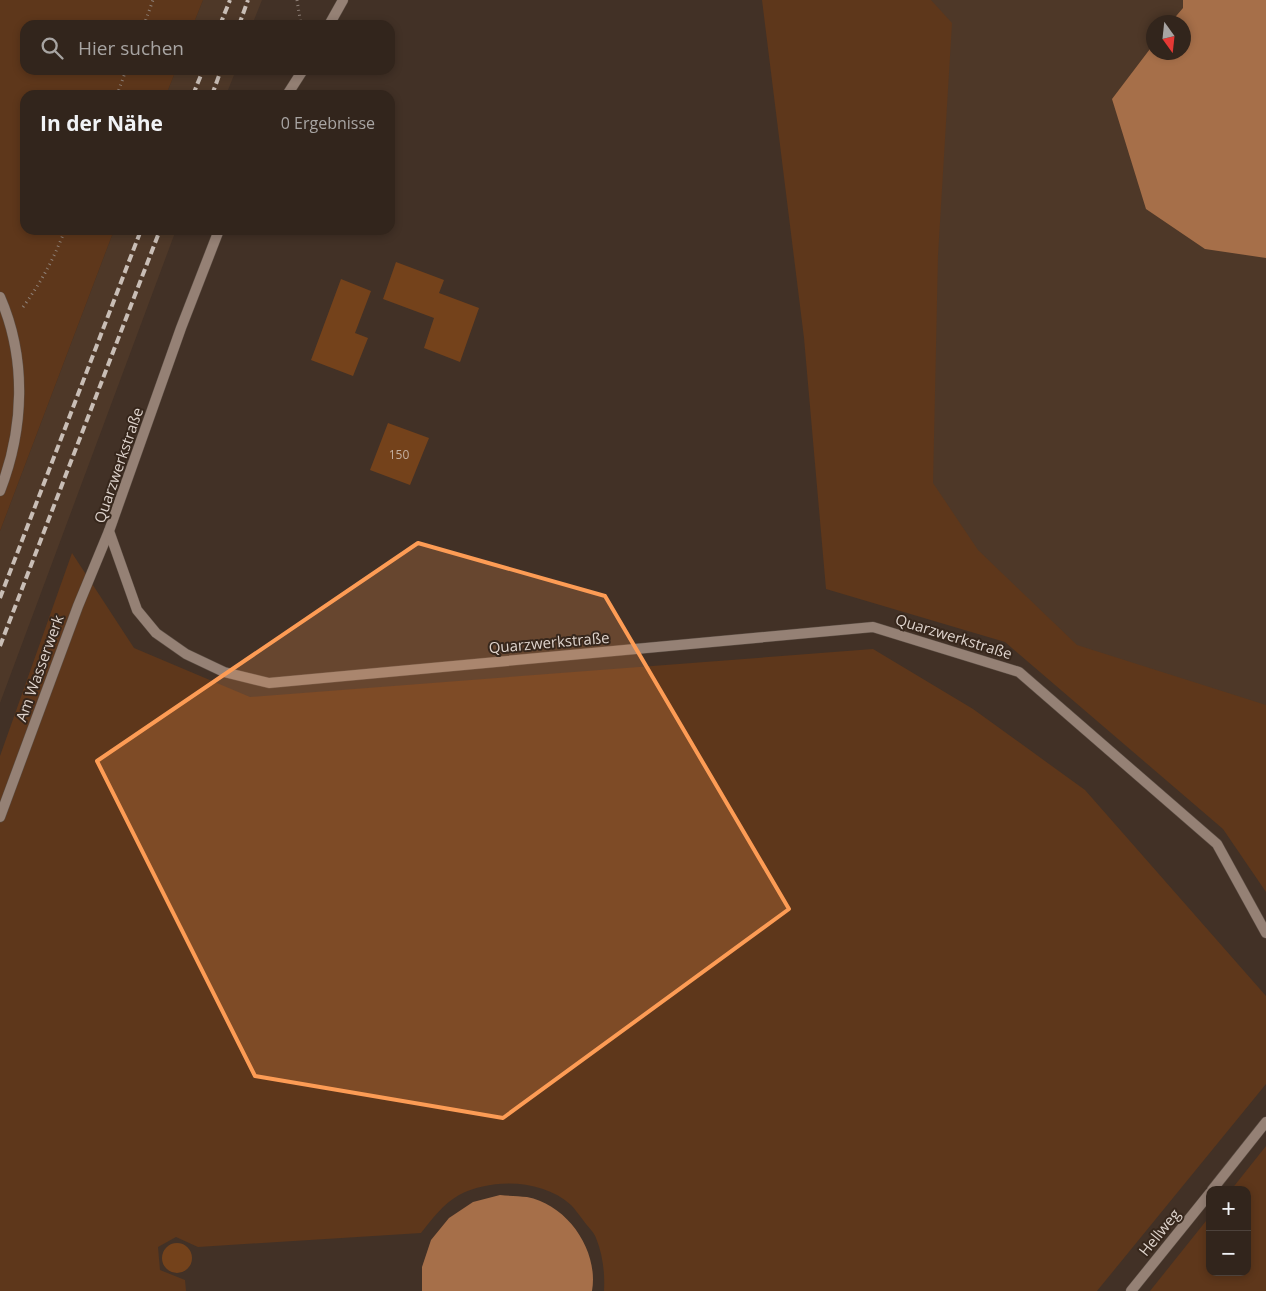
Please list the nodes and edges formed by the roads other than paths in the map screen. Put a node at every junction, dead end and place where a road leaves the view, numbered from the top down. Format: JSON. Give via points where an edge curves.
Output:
{"nodes":[{"id":1,"x":343,"y":0,"type":"edge"},
{"id":2,"x":332,"y":20,"type":"edge"},
{"id":3,"x":300,"y":75,"type":"edge"},
{"id":4,"x":291,"y":90,"type":"edge"},
{"id":5,"x":217,"y":235,"type":"edge"},
{"id":6,"x":0,"y":297,"type":"edge"},
{"id":7,"x":0,"y":492,"type":"edge"},
{"id":8,"x":109,"y":531,"type":"junction"},
{"id":9,"x":0,"y":817,"type":"edge"},
{"id":10,"x":1266,"y":933,"type":"edge"},
{"id":11,"x":1266,"y":1122,"type":"edge"},
{"id":12,"x":1215,"y":1186,"type":"edge"},
{"id":13,"x":1206,"y":1197,"type":"edge"},
{"id":14,"x":1131,"y":1291,"type":"edge"}],
"edges":[{"from":1,"to":2,"type":"street"},
{"from":3,"to":4,"type":"street"},
{"from":5,"to":8,"type":"street","name":"Quarzwerkstraße"},
{"from":6,"to":7,"type":"street","via":[[9,318],[20,380],[15,438]]},
{"from":8,"to":9,"type":"street","name":"Am Wasserwerk"},
{"from":8,"to":10,"type":"street","name":"Quarzwerkstraße","via":[[137,610],[156,633],[186,654],[224,672],[269,682],[873,627],[1019,672],[1217,844]]},
{"from":11,"to":12,"type":"street","name":"Hellweg"},
{"from":13,"to":14,"type":"street","name":"Hellweg"}]}
